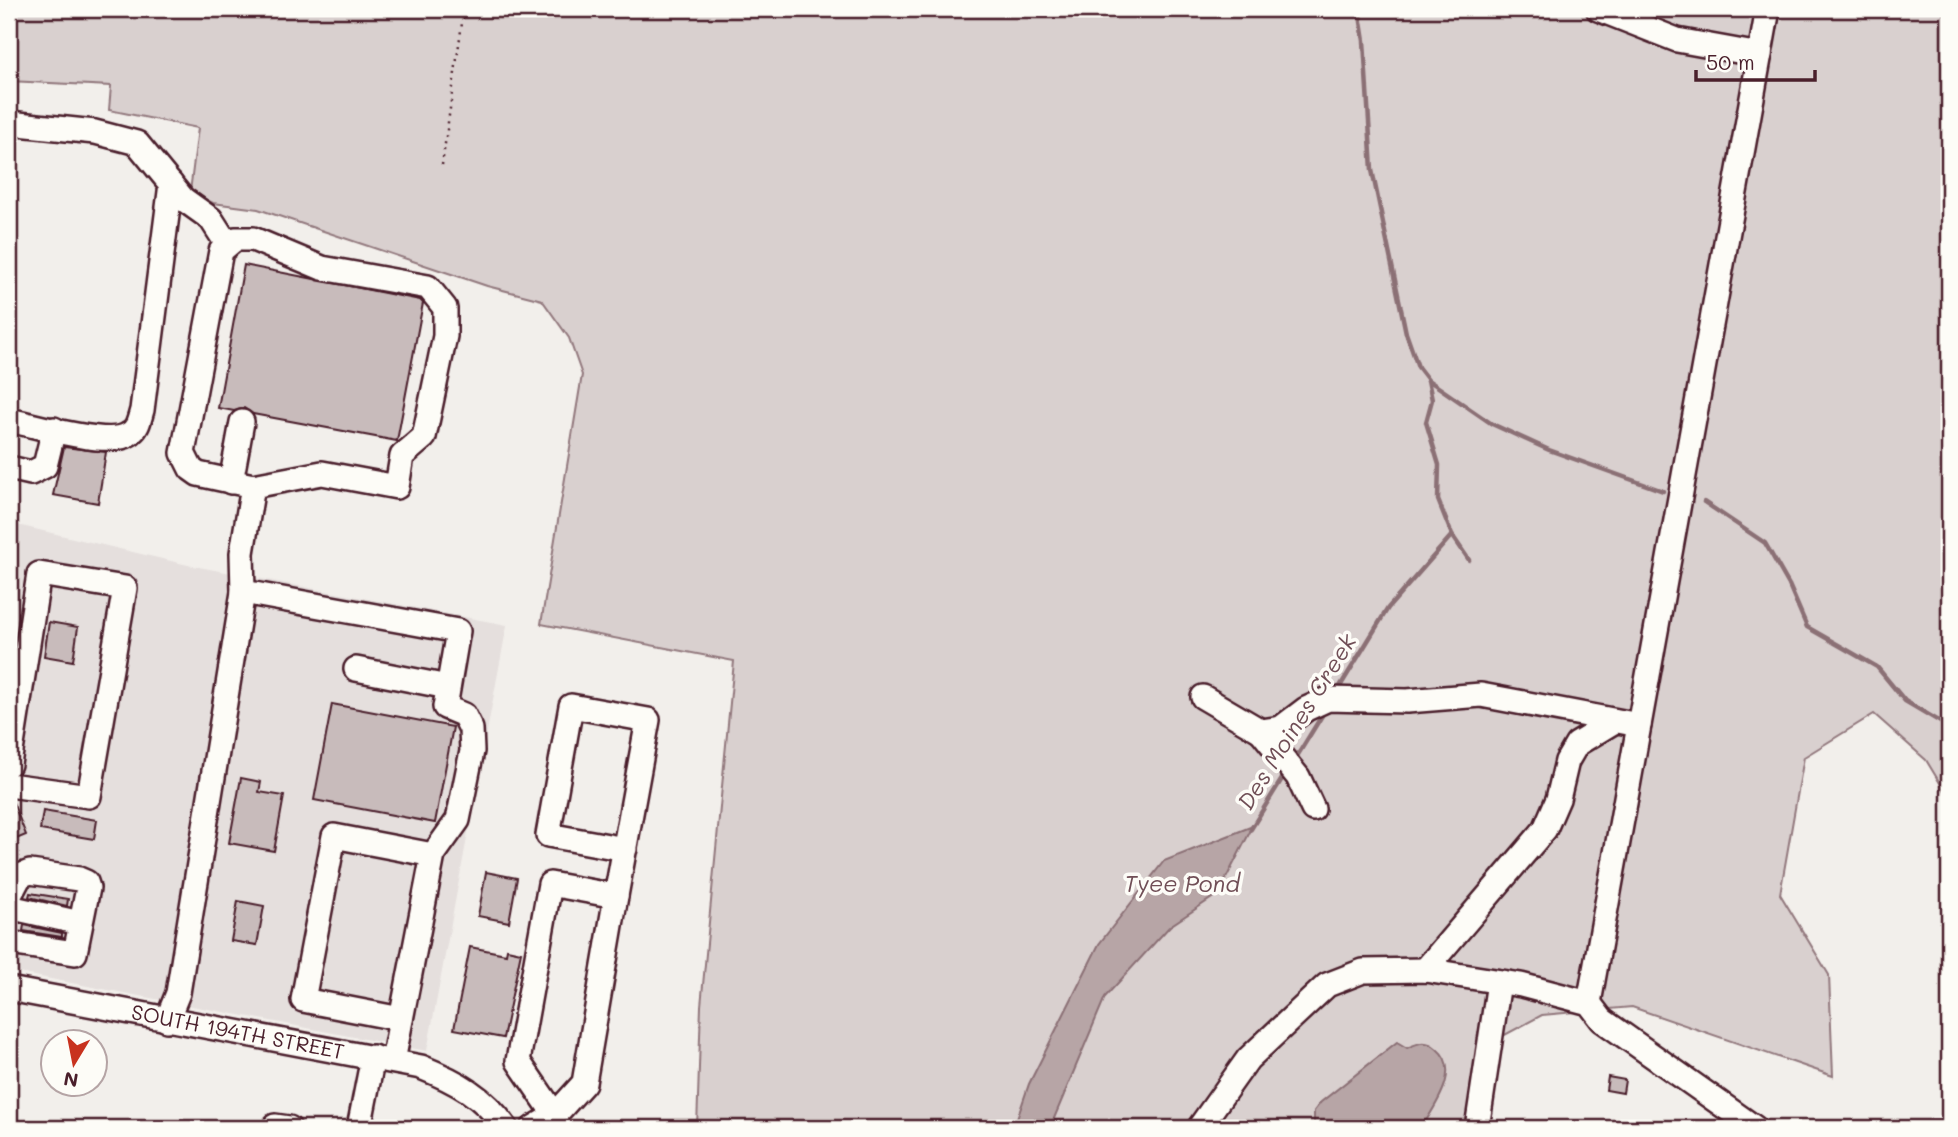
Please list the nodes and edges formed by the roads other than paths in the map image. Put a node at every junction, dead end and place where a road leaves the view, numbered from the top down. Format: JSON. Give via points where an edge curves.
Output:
{"nodes":[{"id":1,"x":1598,"y":9,"type":"edge"},
{"id":2,"x":1768,"y":9,"type":"edge"},
{"id":3,"x":1760,"y":55,"type":"junction"},
{"id":4,"x":9,"y":123,"type":"edge"},
{"id":5,"x":172,"y":184,"type":"junction"},
{"id":6,"x":227,"y":244,"type":"junction"},
{"id":7,"x":9,"y":420,"type":"edge"},
{"id":8,"x":242,"y":422,"type":"dead end"},
{"id":9,"x":54,"y":429,"type":"junction"},
{"id":10,"x":9,"y":468,"type":"edge"},
{"id":11,"x":242,"y":484,"type":"junction"},
{"id":12,"x":243,"y":592,"type":"junction"},
{"id":13,"x":356,"y":669,"type":"dead end"},
{"id":14,"x":448,"y":687,"type":"junction"},
{"id":15,"x":1203,"y":697,"type":"dead end"},
{"id":16,"x":1615,"y":721,"type":"junction"},
{"id":17,"x":1639,"y":725,"type":"junction"},
{"id":18,"x":1261,"y":731,"type":"junction"},
{"id":19,"x":9,"y":764,"type":"edge"},
{"id":20,"x":9,"y":786,"type":"edge"},
{"id":21,"x":1313,"y":809,"type":"dead end"},
{"id":22,"x":625,"y":849,"type":"junction"},
{"id":23,"x":433,"y":855,"type":"junction"},
{"id":24,"x":616,"y":896,"type":"junction"},
{"id":25,"x":9,"y":897,"type":"edge"},
{"id":26,"x":9,"y":906,"type":"edge"},
{"id":27,"x":80,"y":923,"type":"junction"},
{"id":28,"x":9,"y":943,"type":"edge"},
{"id":29,"x":1425,"y":970,"type":"junction"},
{"id":30,"x":1499,"y":982,"type":"junction"},
{"id":31,"x":9,"y":989,"type":"edge"},
{"id":32,"x":1589,"y":1003,"type":"junction"},
{"id":33,"x":401,"y":1019,"type":"junction"},
{"id":34,"x":167,"y":1020,"type":"junction"},
{"id":35,"x":383,"y":1059,"type":"junction"},
{"id":36,"x":555,"y":1115,"type":"junction"},
{"id":37,"x":359,"y":1128,"type":"edge"},
{"id":38,"x":506,"y":1128,"type":"edge"},
{"id":39,"x":533,"y":1128,"type":"edge"},
{"id":40,"x":1199,"y":1128,"type":"edge"},
{"id":41,"x":1477,"y":1128,"type":"edge"},
{"id":42,"x":1755,"y":1128,"type":"edge"}],
"edges":[{"from":1,"to":3,"type":"street","via":[[1677,40]]},
{"from":2,"to":3,"type":"street"},
{"from":3,"to":17,"type":"street"},
{"from":4,"to":5,"type":"street","via":[[96,132],[137,142]]},
{"from":5,"to":6,"type":"street","via":[[183,199],[211,219]]},
{"from":5,"to":9,"type":"street","via":[[136,429],[108,439]]},
{"from":6,"to":11,"type":"street","via":[[217,259],[183,453],[198,474]]},
{"from":6,"to":11,"type":"street","via":[[244,237],[321,268],[428,287],[444,309],[447,322],[424,437],[402,456],[397,487],[322,473]]},
{"from":7,"to":9,"type":"street"},
{"from":8,"to":11,"type":"street"},
{"from":9,"to":10,"type":"street","via":[[45,466],[31,473]]},
{"from":11,"to":12,"type":"street"},
{"from":12,"to":14,"type":"street","via":[[458,631]]},
{"from":12,"to":34,"type":"street","via":[[178,993]]},
{"from":13,"to":14,"type":"street"},
{"from":14,"to":23,"type":"street","via":[[445,707],[464,715],[471,729],[472,751],[457,820]]},
{"from":15,"to":18,"type":"street"},
{"from":16,"to":17,"type":"street"},
{"from":16,"to":18,"type":"street","via":[[1482,695],[1407,701],[1328,699],[1281,728]]},
{"from":16,"to":29,"type":"street","via":[[1577,744],[1545,829]]},
{"from":17,"to":32,"type":"street"},
{"from":18,"to":21,"type":"street","via":[[1298,776]]},
{"from":19,"to":20,"type":"street","via":[[39,574],[125,588],[89,796]]},
{"from":22,"to":22,"type":"street","via":[[648,720],[570,706],[548,835]]},
{"from":22,"to":24,"type":"street"},
{"from":23,"to":33,"type":"street"},
{"from":23,"to":33,"type":"street","via":[[334,836],[303,1000]]},
{"from":24,"to":36,"type":"street","via":[[584,1083]]},
{"from":24,"to":36,"type":"street","via":[[550,884],[518,1061]]},
{"from":25,"to":27,"type":"street","via":[[24,873],[79,879],[88,888]]},
{"from":26,"to":27,"type":"street"},
{"from":27,"to":28,"type":"street","via":[[75,953]]},
{"from":29,"to":30,"type":"street"},
{"from":29,"to":40,"type":"street","via":[[1363,971],[1327,985],[1248,1059]]},
{"from":30,"to":32,"type":"street"},
{"from":30,"to":41,"type":"street"},
{"from":31,"to":34,"type":"street","name":"SOUTH 194TH STREET"},
{"from":32,"to":42,"type":"street","via":[[1602,1020]]},
{"from":33,"to":35,"type":"street"},
{"from":34,"to":35,"type":"street","name":"SOUTH 194TH STREET"},
{"from":35,"to":37,"type":"street"},
{"from":35,"to":38,"type":"street","name":"SOUTH 194TH STREET","via":[[421,1067],[465,1087],[483,1100]]},
{"from":36,"to":39,"type":"street"}]}
